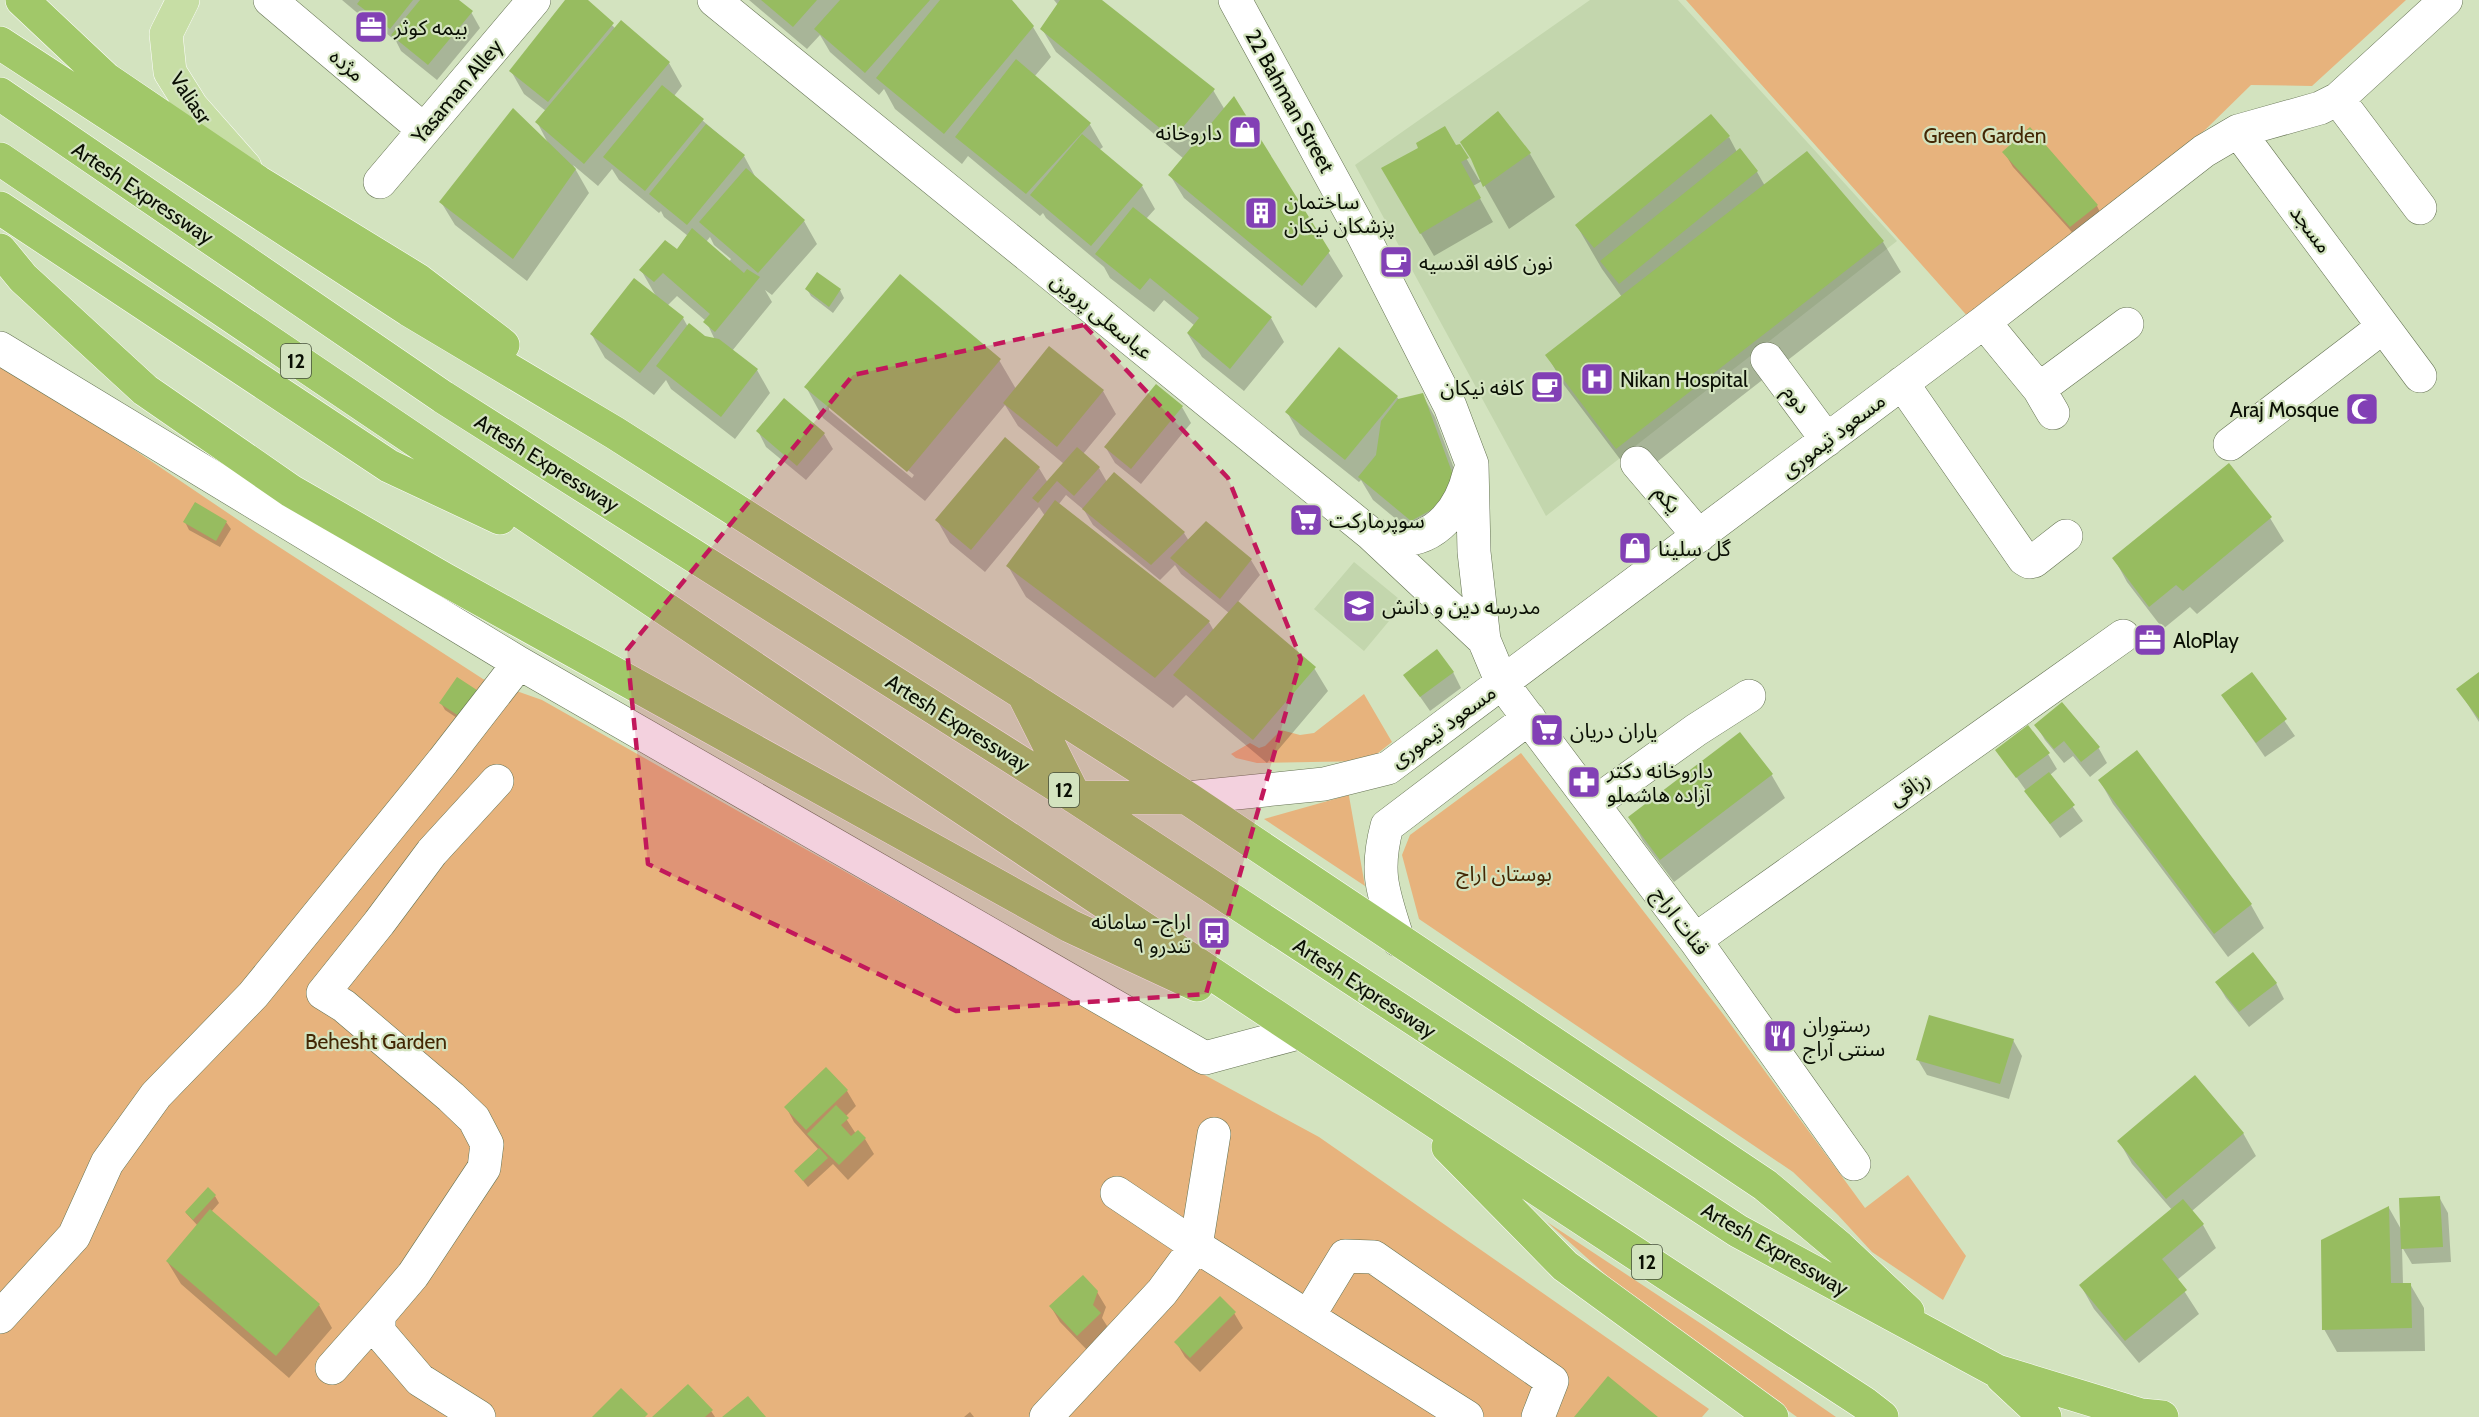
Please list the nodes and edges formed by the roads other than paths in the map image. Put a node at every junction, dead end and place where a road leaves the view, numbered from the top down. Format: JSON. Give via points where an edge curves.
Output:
{"nodes":[{"id":1,"x":22,"y":0,"type":"edge"},
{"id":2,"x":183,"y":0,"type":"edge"},
{"id":3,"x":270,"y":0,"type":"edge"},
{"id":4,"x":534,"y":0,"type":"edge"},
{"id":5,"x":714,"y":0,"type":"edge"},
{"id":6,"x":1235,"y":0,"type":"edge"},
{"id":7,"x":2446,"y":0,"type":"edge"},
{"id":8,"x":0,"y":43,"type":"edge"},
{"id":9,"x":0,"y":94,"type":"edge"},
{"id":10,"x":2338,"y":99,"type":"junction"},
{"id":11,"x":424,"y":130,"type":"junction"},
{"id":12,"x":2238,"y":130,"type":"junction"},
{"id":13,"x":0,"y":159,"type":"edge"},
{"id":14,"x":258,"y":182,"type":"junction"},
{"id":15,"x":380,"y":182,"type":"dead end"},
{"id":16,"x":0,"y":208,"type":"edge"},
{"id":17,"x":2420,"y":208,"type":"dead end"},
{"id":18,"x":0,"y":250,"type":"edge"},
{"id":19,"x":1984,"y":322,"type":"junction"},
{"id":20,"x":2127,"y":324,"type":"dead end"},
{"id":21,"x":2383,"y":327,"type":"junction"},
{"id":22,"x":0,"y":348,"type":"edge"},
{"id":23,"x":1767,"y":359,"type":"dead end"},
{"id":24,"x":2420,"y":376,"type":"dead end"},
{"id":25,"x":1902,"y":383,"type":"junction"},
{"id":26,"x":615,"y":433,"type":"junction"},
{"id":27,"x":1827,"y":440,"type":"junction"},
{"id":28,"x":2230,"y":444,"type":"dead end"},
{"id":29,"x":1637,"y":463,"type":"dead end"},
{"id":30,"x":1472,"y":464,"type":"junction"},
{"id":31,"x":1371,"y":534,"type":"junction"},
{"id":32,"x":1699,"y":536,"type":"junction"},
{"id":33,"x":2066,"y":536,"type":"dead end"},
{"id":34,"x":593,"y":562,"type":"junction"},
{"id":35,"x":2123,"y":636,"type":"dead end"},
{"id":36,"x":1484,"y":640,"type":"junction"},
{"id":37,"x":519,"y":663,"type":"junction"},
{"id":38,"x":1502,"y":683,"type":"junction"},
{"id":39,"x":1022,"y":692,"type":"junction"},
{"id":40,"x":1749,"y":696,"type":"dead end"},
{"id":41,"x":1528,"y":718,"type":"junction"},
{"id":42,"x":497,"y":780,"type":"dead end"},
{"id":43,"x":1075,"y":798,"type":"junction"},
{"id":44,"x":1187,"y":798,"type":"junction"},
{"id":45,"x":1593,"y":804,"type":"junction"},
{"id":46,"x":1398,"y":940,"type":"junction"},
{"id":47,"x":1695,"y":940,"type":"junction"},
{"id":48,"x":1298,"y":1033,"type":"junction"},
{"id":49,"x":1412,"y":1108,"type":"junction"},
{"id":50,"x":1214,"y":1134,"type":"dead end"},
{"id":51,"x":1854,"y":1164,"type":"dead end"},
{"id":52,"x":1117,"y":1193,"type":"dead end"},
{"id":53,"x":1196,"y":1246,"type":"junction"},
{"id":54,"x":379,"y":1315,"type":"junction"},
{"id":55,"x":0,"y":1317,"type":"edge"},
{"id":56,"x":1308,"y":1317,"type":"junction"},
{"id":57,"x":1945,"y":1345,"type":"junction"},
{"id":58,"x":332,"y":1368,"type":"dead end"},
{"id":59,"x":1997,"y":1371,"type":"junction"},
{"id":60,"x":479,"y":1417,"type":"edge"},
{"id":61,"x":1046,"y":1417,"type":"edge"},
{"id":62,"x":1467,"y":1417,"type":"edge"},
{"id":63,"x":1538,"y":1417,"type":"edge"},
{"id":64,"x":1772,"y":1417,"type":"edge"},
{"id":65,"x":1882,"y":1417,"type":"edge"},
{"id":66,"x":2045,"y":1417,"type":"edge"},
{"id":67,"x":2162,"y":1417,"type":"edge"}],
"edges":[{"from":1,"to":14,"type":"highway","via":[[106,80]]},
{"from":2,"to":14,"type":"main road","name":"Valiasr","via":[[166,34],[170,72],[192,107]]},
{"from":3,"to":11,"type":"street","name":"مژده"},
{"from":4,"to":11,"type":"street","name":"Yasaman Alley"},
{"from":5,"to":31,"type":"street","name":"عباسعلی پروین"},
{"from":6,"to":30,"type":"street","name":"22 Bahman Street","via":[[1372,253],[1450,406]]},
{"from":7,"to":10,"type":"street","name":"مسعود تیموری"},
{"from":8,"to":26,"type":"highway","via":[[409,309]]},
{"from":9,"to":43,"type":"highway","name":"Artesh Expressway","number":"12","via":[[443,397]]},
{"from":10,"to":12,"type":"street","name":"مسعود تیموری","via":[[2320,108]]},
{"from":10,"to":17,"type":"street"},
{"from":11,"to":15,"type":"street","name":"Yasaman Alley"},
{"from":12,"to":19,"type":"street","name":"مسعود تیموری","via":[[2204,150]]},
{"from":12,"to":21,"type":"street","name":"مسجد"},
{"from":13,"to":34,"type":"highway","number":"12"},
{"from":14,"to":26,"type":"highway","via":[[418,280]]},
{"from":16,"to":34,"type":"highway","via":[[389,466]]},
{"from":18,"to":48,"type":"highway","via":[[23,278],[145,390],[291,490],[1070,926]]},
{"from":19,"to":20,"type":"street","via":[[2046,401]]},
{"from":19,"to":25,"type":"street","name":"مسعود تیموری"},
{"from":21,"to":24,"type":"street","name":"مسجد"},
{"from":21,"to":28,"type":"street"},
{"from":22,"to":37,"type":"street"},
{"from":23,"to":27,"type":"street","name":"دوم"},
{"from":25,"to":27,"type":"street","name":"مسعود تیموری"},
{"from":25,"to":33,"type":"street","via":[[2024,559],[2034,561]]},
{"from":26,"to":39,"type":"highway"},
{"from":27,"to":32,"type":"street","name":"مسعود تیموری"},
{"from":29,"to":32,"type":"street","name":"یکم"},
{"from":30,"to":31,"type":"street","via":[[1456,508],[1440,526],[1421,536],[1398,540]]},
{"from":30,"to":36,"type":"street","name":"22 Bahman Street","via":[[1474,552]]},
{"from":31,"to":36,"type":"street","name":"عباسعلی پروین"},
{"from":32,"to":38,"type":"street","name":"مسعود تیموری"},
{"from":34,"to":48,"type":"highway","number":"12"},
{"from":35,"to":47,"type":"street","name":"رزاقی"},
{"from":36,"to":38,"type":"street","name":"قنات اراج"},
{"from":37,"to":48,"type":"street","via":[[1205,1058]]},
{"from":37,"to":55,"type":"street","via":[[253,994],[156,1095],[107,1162],[74,1236]]},
{"from":38,"to":41,"type":"street","name":"قنات اراج"},
{"from":38,"to":44,"type":"street","name":"مسعود تیموری","via":[[1388,768],[1324,784]]},
{"from":39,"to":43,"type":"highway"},
{"from":39,"to":44,"type":"highway"},
{"from":40,"to":45,"type":"street"},
{"from":41,"to":45,"type":"street","name":"قنات اراج"},
{"from":41,"to":46,"type":"street","via":[[1387,826],[1380,853],[1381,886]]},
{"from":42,"to":54,"type":"street","via":[[432,852],[323,993],[344,1006],[451,1097],[474,1119],[487,1144],[478,1178],[413,1275]]},
{"from":43,"to":44,"type":"highway"},
{"from":43,"to":57,"type":"highway","name":"Artesh Expressway","number":"12","via":[[1738,1232]]},
{"from":44,"to":46,"type":"highway"},
{"from":45,"to":47,"type":"street","name":"قنات اراج"},
{"from":46,"to":57,"type":"highway","via":[[1765,1185]]},
{"from":47,"to":51,"type":"street","name":"قنات اراج"},
{"from":48,"to":49,"type":"highway","number":"12"},
{"from":49,"to":64,"type":"highway","via":[[1565,1266]]},
{"from":49,"to":65,"type":"highway","number":"12"},
{"from":50,"to":53,"type":"street"},
{"from":52,"to":53,"type":"street"},
{"from":53,"to":56,"type":"street"},
{"from":53,"to":61,"type":"street","via":[[1162,1292]]},
{"from":54,"to":58,"type":"street"},
{"from":54,"to":60,"type":"street","via":[[379,1332],[420,1380]]},
{"from":56,"to":62,"type":"street"},
{"from":56,"to":63,"type":"street","via":[[1345,1256],[1374,1257],[1552,1381]]},
{"from":57,"to":59,"type":"highway","name":"Artesh Expressway","number":"12"},
{"from":59,"to":66,"type":"highway"},
{"from":59,"to":67,"type":"highway","name":"Artesh Expressway","number":"12","via":[[2141,1415]]}]}
